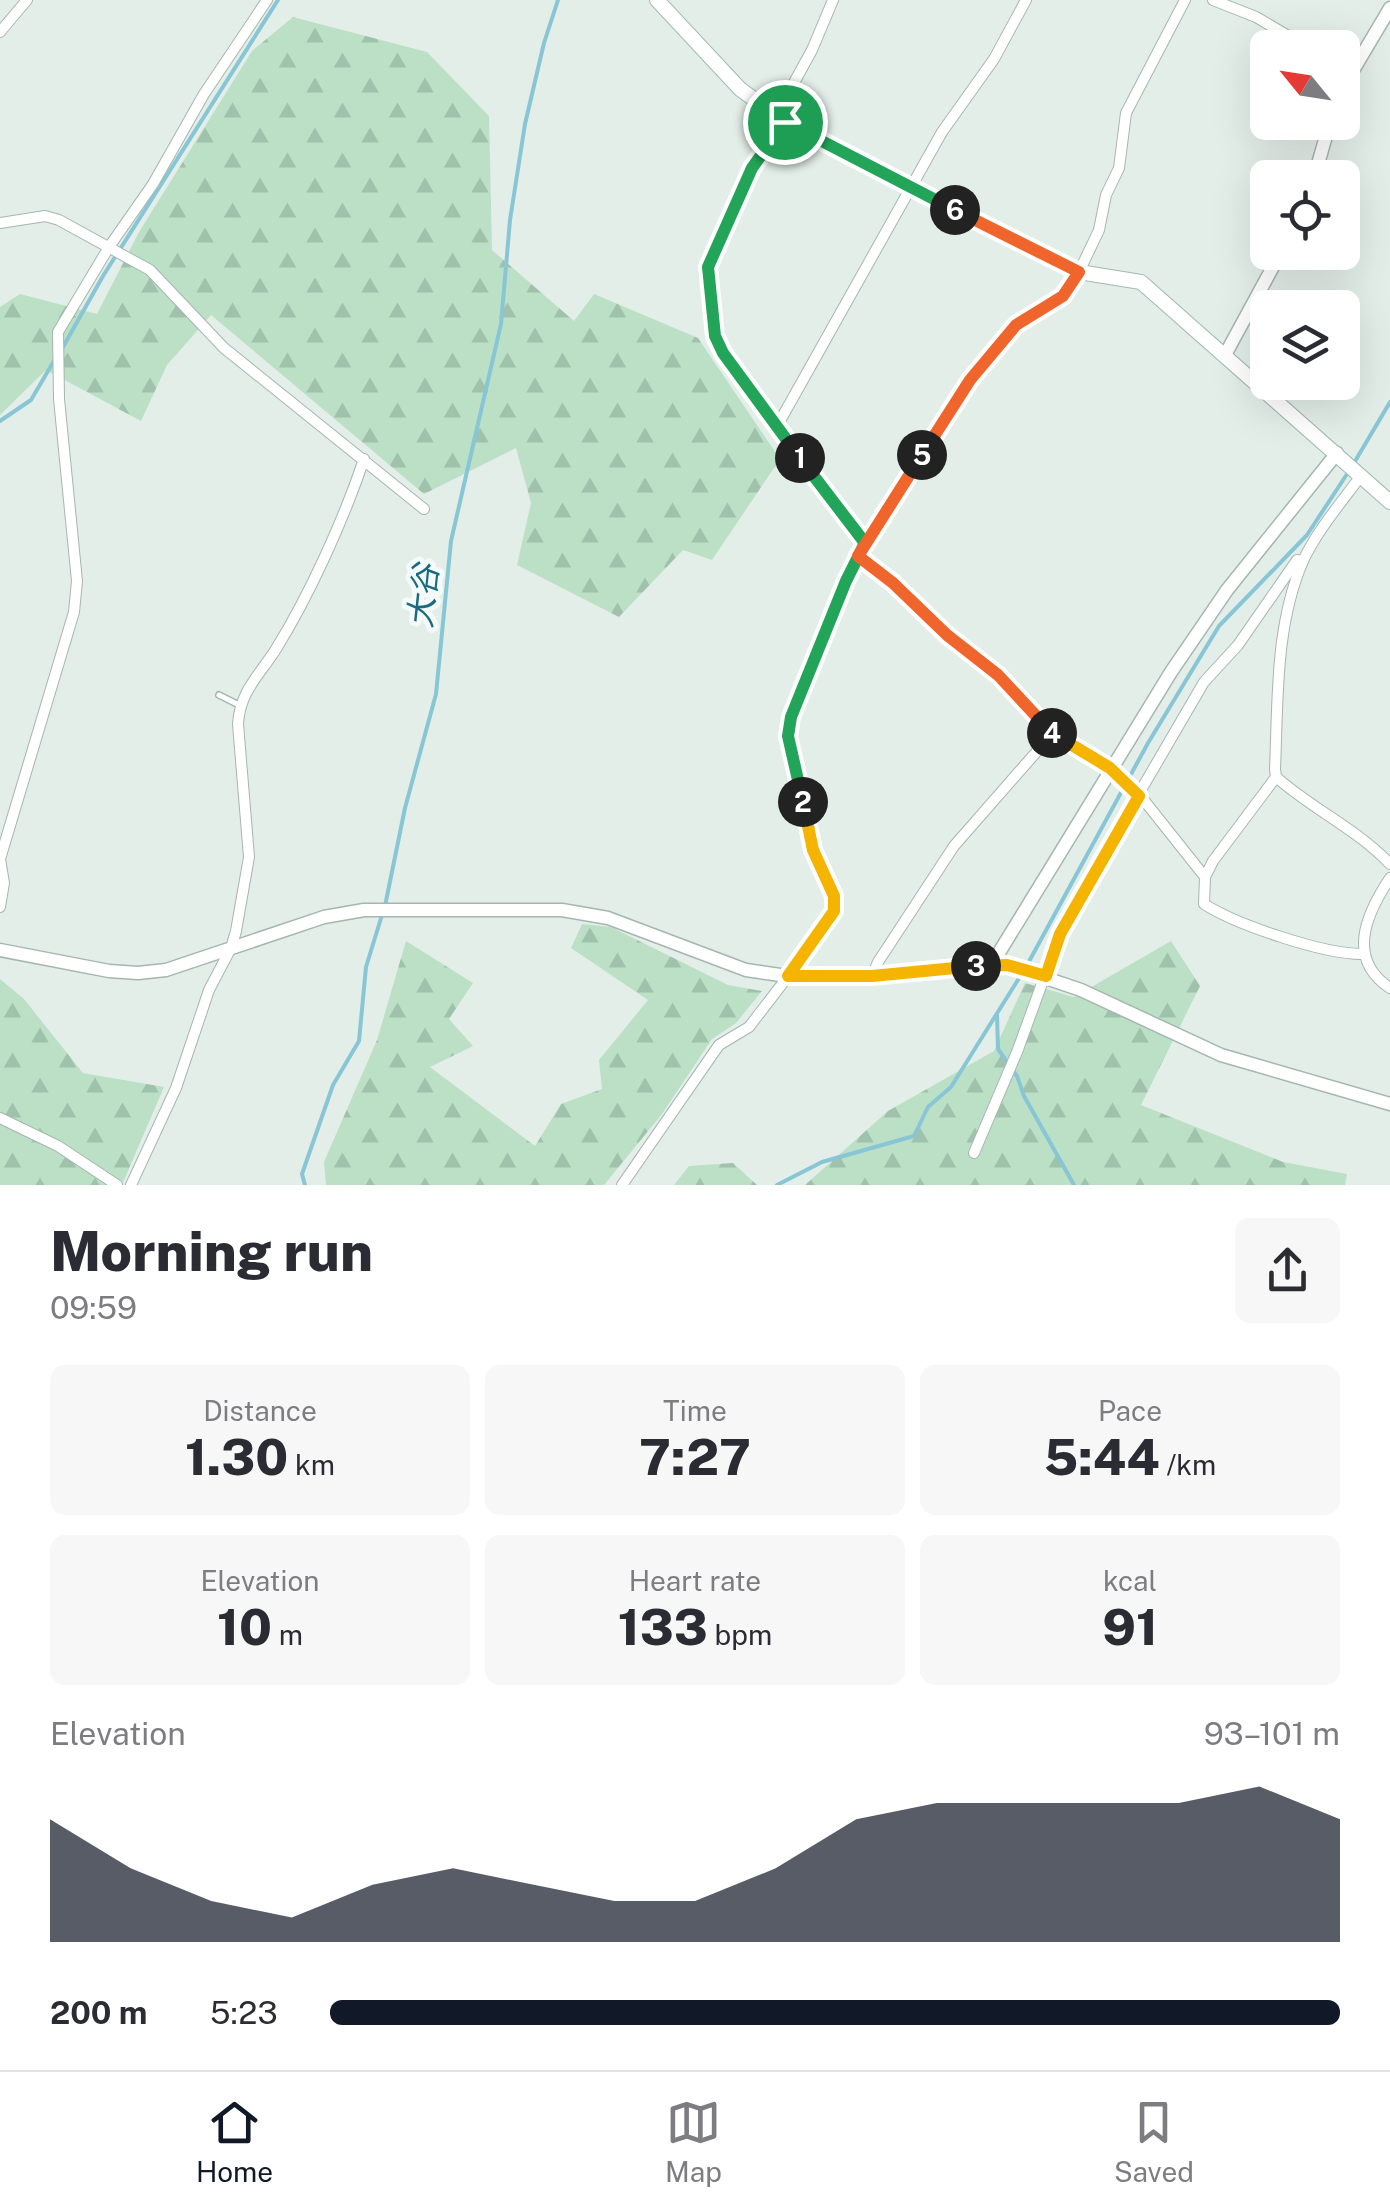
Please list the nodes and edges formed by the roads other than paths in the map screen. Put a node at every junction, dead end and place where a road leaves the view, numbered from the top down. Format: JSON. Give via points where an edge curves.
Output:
{"nodes":[{"id":1,"x":27,"y":0,"type":"edge"},
{"id":2,"x":267,"y":0,"type":"edge"},
{"id":3,"x":658,"y":0,"type":"edge"},
{"id":4,"x":833,"y":0,"type":"edge"},
{"id":5,"x":1026,"y":0,"type":"edge"},
{"id":6,"x":1186,"y":0,"type":"edge"},
{"id":7,"x":1213,"y":0,"type":"edge"},
{"id":8,"x":1390,"y":8,"type":"edge"},
{"id":9,"x":1277,"y":30,"type":"edge"},
{"id":10,"x":0,"y":32,"type":"edge"},
{"id":11,"x":1360,"y":52,"type":"edge"},
{"id":12,"x":785,"y":122,"type":"junction"},
{"id":13,"x":913,"y":189,"type":"junction"},
{"id":14,"x":0,"y":222,"type":"edge"},
{"id":15,"x":109,"y":247,"type":"junction"},
{"id":16,"x":1271,"y":270,"type":"edge"},
{"id":17,"x":1079,"y":272,"type":"junction"},
{"id":18,"x":1224,"y":355,"type":"junction"},
{"id":19,"x":776,"y":428,"type":"junction"},
{"id":20,"x":1340,"y":457,"type":"junction"},
{"id":21,"x":364,"y":459,"type":"junction"},
{"id":22,"x":1360,"y":477,"type":"junction"},
{"id":23,"x":1390,"y":502,"type":"edge"},
{"id":24,"x":424,"y":509,"type":"dead end"},
{"id":25,"x":865,"y":543,"type":"junction"},
{"id":26,"x":858,"y":556,"type":"junction"},
{"id":27,"x":1303,"y":562,"type":"junction"},
{"id":28,"x":220,"y":695,"type":"dead end"},
{"id":29,"x":239,"y":704,"type":"junction"},
{"id":30,"x":1052,"y":733,"type":"junction"},
{"id":31,"x":1110,"y":768,"type":"junction"},
{"id":32,"x":1276,"y":777,"type":"junction"},
{"id":33,"x":1139,"y":796,"type":"junction"},
{"id":34,"x":1390,"y":864,"type":"edge"},
{"id":35,"x":1205,"y":877,"type":"junction"},
{"id":36,"x":1390,"y":878,"type":"edge"},
{"id":37,"x":0,"y":908,"type":"edge"},
{"id":38,"x":231,"y":948,"type":"junction"},
{"id":39,"x":0,"y":950,"type":"edge"},
{"id":40,"x":1362,"y":954,"type":"junction"},
{"id":41,"x":996,"y":965,"type":"junction"},
{"id":42,"x":788,"y":976,"type":"junction"},
{"id":43,"x":872,"y":976,"type":"junction"},
{"id":44,"x":1046,"y":976,"type":"junction"},
{"id":45,"x":1390,"y":988,"type":"edge"},
{"id":46,"x":1390,"y":1104,"type":"edge"},
{"id":47,"x":0,"y":1118,"type":"edge"},
{"id":48,"x":974,"y":1152,"type":"dead end"},
{"id":49,"x":117,"y":1185,"type":"edge"},
{"id":50,"x":131,"y":1185,"type":"edge"},
{"id":51,"x":622,"y":1185,"type":"edge"}],
"edges":[{"from":1,"to":10,"type":"street"},
{"from":2,"to":15,"type":"street"},
{"from":3,"to":12,"type":"main road","via":[[740,89]]},
{"from":4,"to":12,"type":"street","via":[[786,99]]},
{"from":5,"to":13,"type":"street"},
{"from":6,"to":17,"type":"street","via":[[1126,113],[1120,168]]},
{"from":7,"to":9,"type":"street"},
{"from":8,"to":11,"type":"street"},
{"from":12,"to":13,"type":"main road"},
{"from":12,"to":19,"type":"street","via":[[752,168],[708,267],[715,336]]},
{"from":13,"to":17,"type":"main road"},
{"from":13,"to":19,"type":"street"},
{"from":14,"to":15,"type":"street","via":[[44,216]]},
{"from":15,"to":21,"type":"street","via":[[150,270],[224,348]]},
{"from":15,"to":37,"type":"street","via":[[58,332],[74,612],[0,859]]},
{"from":16,"to":18,"type":"street"},
{"from":17,"to":18,"type":"main road","via":[[1141,282]]},
{"from":17,"to":25,"type":"street","via":[[1063,296],[1016,325],[970,380]]},
{"from":18,"to":20,"type":"main road"},
{"from":19,"to":25,"type":"street"},
{"from":20,"to":22,"type":"main road"},
{"from":20,"to":31,"type":"street","via":[[1226,590]]},
{"from":21,"to":24,"type":"street"},
{"from":21,"to":29,"type":"street","via":[[311,582]]},
{"from":22,"to":23,"type":"main road"},
{"from":22,"to":27,"type":"street"},
{"from":25,"to":26,"type":"street"},
{"from":26,"to":30,"type":"street","via":[[998,675]]},
{"from":26,"to":42,"type":"street","via":[[791,717],[788,736],[813,850],[834,911]]},
{"from":27,"to":32,"type":"street","via":[[1280,645]]},
{"from":27,"to":33,"type":"street","via":[[1297,560],[1238,646],[1204,682]]},
{"from":28,"to":29,"type":"lane"},
{"from":29,"to":38,"type":"street","via":[[249,857]]},
{"from":30,"to":31,"type":"street"},
{"from":30,"to":43,"type":"street","via":[[954,846]]},
{"from":31,"to":33,"type":"street"},
{"from":31,"to":41,"type":"street"},
{"from":32,"to":34,"type":"street"},
{"from":32,"to":35,"type":"street"},
{"from":33,"to":35,"type":"street"},
{"from":33,"to":44,"type":"street","via":[[1060,934]]},
{"from":35,"to":40,"type":"street","via":[[1204,904],[1219,913]]},
{"from":36,"to":40,"type":"street"},
{"from":38,"to":39,"type":"street","via":[[138,973]]},
{"from":38,"to":42,"type":"street","via":[[364,910],[562,910],[608,918],[746,970]]},
{"from":38,"to":50,"type":"street"},
{"from":40,"to":45,"type":"street"},
{"from":41,"to":43,"type":"street"},
{"from":41,"to":44,"type":"street"},
{"from":42,"to":43,"type":"street"},
{"from":42,"to":51,"type":"street","via":[[749,1027],[719,1045]]},
{"from":44,"to":46,"type":"street","via":[[1221,1055]]},
{"from":44,"to":48,"type":"street"},
{"from":47,"to":49,"type":"street"}]}
